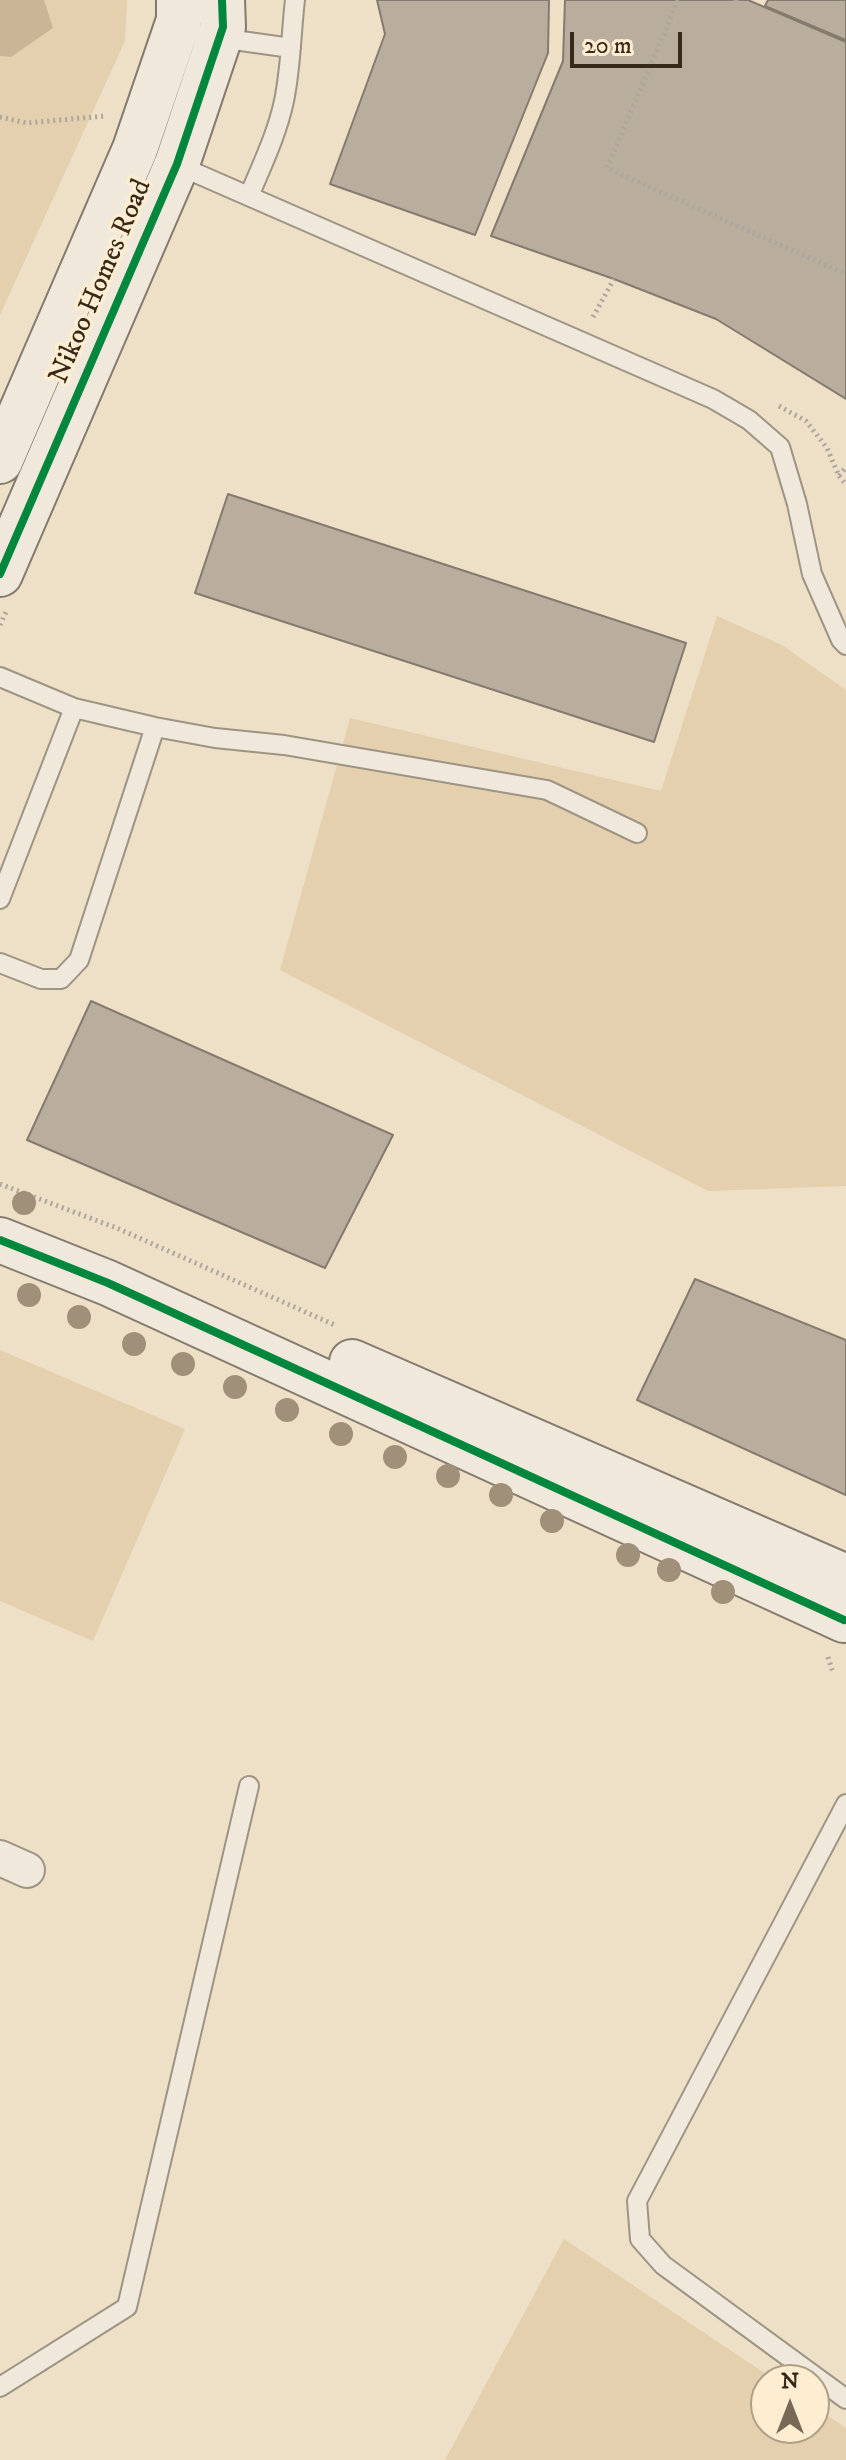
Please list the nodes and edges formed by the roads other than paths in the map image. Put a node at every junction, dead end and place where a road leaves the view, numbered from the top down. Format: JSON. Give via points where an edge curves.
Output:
{"nodes":[{"id":1,"x":179,"y":0,"type":"edge"},
{"id":2,"x":295,"y":0,"type":"edge"},
{"id":3,"x":221,"y":19,"type":"edge"},
{"id":4,"x":291,"y":48,"type":"junction"},
{"id":5,"x":147,"y":148,"type":"junction"},
{"id":6,"x":249,"y":196,"type":"junction"},
{"id":7,"x":0,"y":461,"type":"edge"},
{"id":8,"x":0,"y":574,"type":"edge"},
{"id":9,"x":846,"y":645,"type":"edge"},
{"id":10,"x":0,"y":677,"type":"edge"},
{"id":11,"x":74,"y":708,"type":"junction"},
{"id":12,"x":155,"y":727,"type":"junction"},
{"id":13,"x":637,"y":833,"type":"dead end"},
{"id":14,"x":0,"y":899,"type":"edge"},
{"id":15,"x":0,"y":963,"type":"edge"},
{"id":16,"x":0,"y":1212,"type":"edge"},
{"id":17,"x":0,"y":1240,"type":"edge"},
{"id":18,"x":846,"y":1577,"type":"edge"},
{"id":19,"x":845,"y":1615,"type":"edge"},
{"id":20,"x":249,"y":1786,"type":"dead end"},
{"id":21,"x":846,"y":1804,"type":"edge"},
{"id":22,"x":0,"y":2387,"type":"edge"},
{"id":23,"x":846,"y":2399,"type":"edge"}],
"edges":[{"from":1,"to":5,"type":"street","name":"Nikoo Homes Road","via":[[179,20]]},
{"from":2,"to":4,"type":"lane"},
{"from":3,"to":4,"type":"lane"},
{"from":3,"to":5,"type":"street","name":"Nikoo Homes Road"},
{"from":4,"to":6,"type":"lane","via":[[283,103]]},
{"from":5,"to":6,"type":"lane"},
{"from":5,"to":7,"type":"street","name":"Nikoo Homes Road"},
{"from":5,"to":8,"type":"street","name":"Nikoo Homes Road"},
{"from":6,"to":9,"type":"lane","via":[[713,399],[749,420],[780,447],[812,574]]},
{"from":10,"to":11,"type":"lane"},
{"from":11,"to":12,"type":"lane"},
{"from":11,"to":14,"type":"lane"},
{"from":12,"to":13,"type":"lane","via":[[547,790]]},
{"from":12,"to":15,"type":"lane","via":[[79,960],[61,979],[41,979]]},
{"from":16,"to":18,"type":"street"},
{"from":17,"to":19,"type":"street","via":[[108,1283]]},
{"from":20,"to":22,"type":"lane","via":[[127,2307]]},
{"from":21,"to":23,"type":"lane","via":[[637,2201],[640,2239],[663,2265]]}]}
